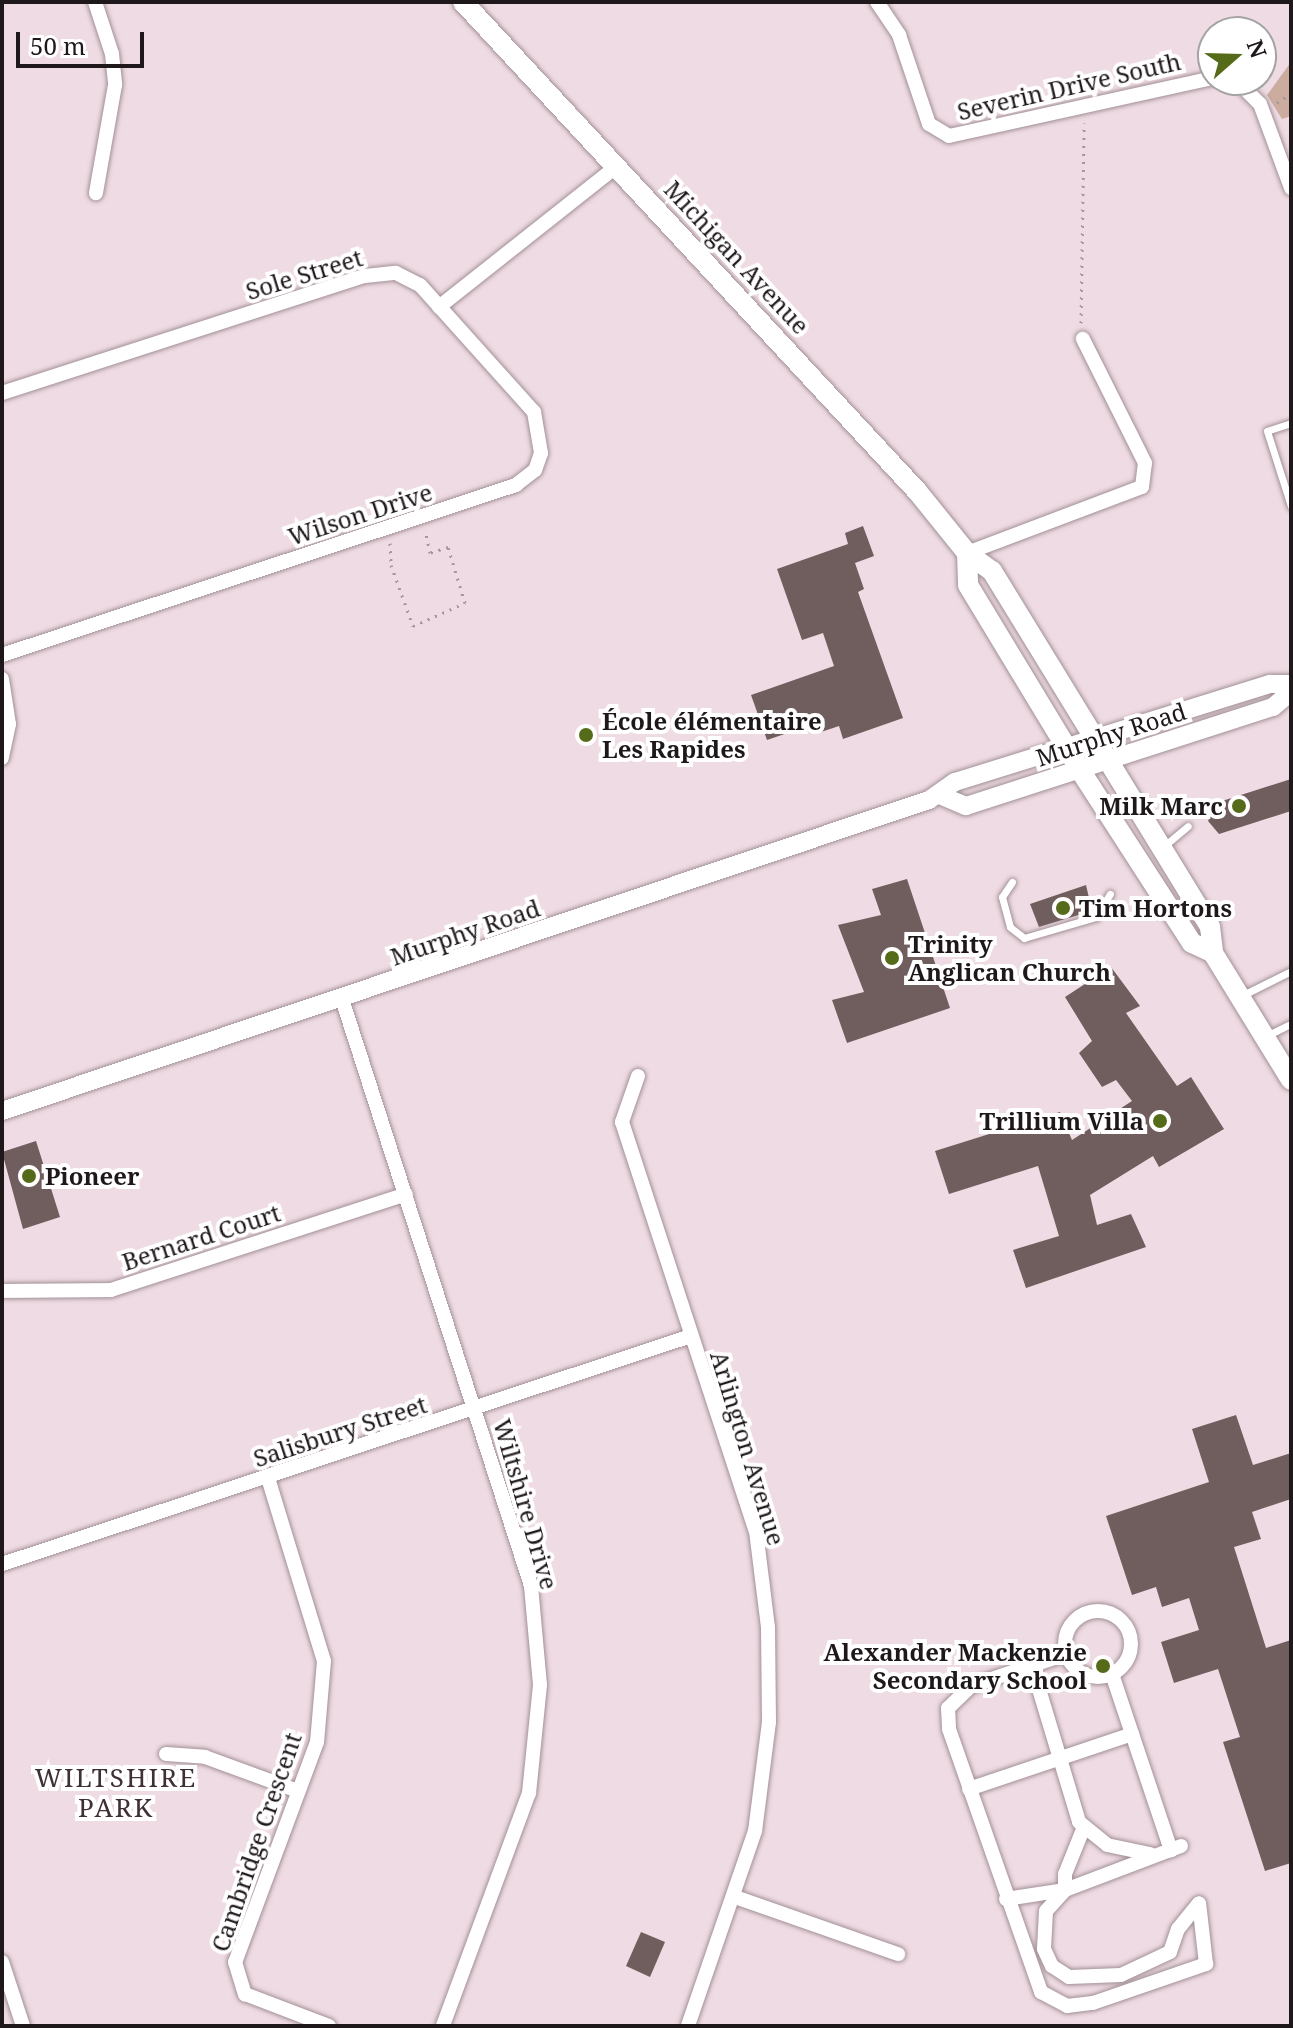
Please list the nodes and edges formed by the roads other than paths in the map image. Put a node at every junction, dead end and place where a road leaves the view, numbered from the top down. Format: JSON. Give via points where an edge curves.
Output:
{"nodes":[{"id":1,"x":95,"y":2,"type":"edge"},
{"id":2,"x":463,"y":2,"type":"edge"},
{"id":3,"x":877,"y":2,"type":"edge"},
{"id":4,"x":1197,"y":82,"type":"edge"},
{"id":5,"x":1252,"y":96,"type":"edge"},
{"id":6,"x":617,"y":166,"type":"junction"},
{"id":7,"x":1291,"y":188,"type":"edge"},
{"id":8,"x":96,"y":193,"type":"dead end"},
{"id":9,"x":439,"y":307,"type":"junction"},
{"id":10,"x":1083,"y":339,"type":"road end"},
{"id":11,"x":2,"y":393,"type":"edge"},
{"id":12,"x":1291,"y":423,"type":"edge"},
{"id":13,"x":1291,"y":506,"type":"edge"},
{"id":14,"x":967,"y":553,"type":"junction"},
{"id":15,"x":2,"y":655,"type":"edge"},
{"id":16,"x":2,"y":679,"type":"edge"},
{"id":17,"x":1291,"y":684,"type":"edge"},
{"id":18,"x":1291,"y":692,"type":"edge"},
{"id":19,"x":1096,"y":737,"type":"junction"},
{"id":20,"x":1066,"y":746,"type":"junction"},
{"id":21,"x":2,"y":758,"type":"edge"},
{"id":22,"x":1109,"y":760,"type":"junction"},
{"id":23,"x":1080,"y":770,"type":"junction"},
{"id":24,"x":942,"y":796,"type":"junction"},
{"id":25,"x":1188,"y":826,"type":"dead end"},
{"id":26,"x":1162,"y":848,"type":"junction"},
{"id":27,"x":1012,"y":882,"type":"dead end"},
{"id":28,"x":1110,"y":894,"type":"dead end"},
{"id":29,"x":1213,"y":953,"type":"junction"},
{"id":30,"x":1291,"y":971,"type":"edge"},
{"id":31,"x":1239,"y":996,"type":"junction"},
{"id":32,"x":342,"y":999,"type":"junction"},
{"id":33,"x":1291,"y":1024,"type":"edge"},
{"id":34,"x":1264,"y":1037,"type":"junction"},
{"id":35,"x":638,"y":1076,"type":"dead end"},
{"id":36,"x":1291,"y":1080,"type":"edge"},
{"id":37,"x":2,"y":1111,"type":"edge"},
{"id":38,"x":406,"y":1194,"type":"junction"},
{"id":39,"x":5,"y":1291,"type":"dead end"},
{"id":40,"x":691,"y":1336,"type":"junction"},
{"id":41,"x":476,"y":1409,"type":"junction"},
{"id":42,"x":268,"y":1478,"type":"junction"},
{"id":43,"x":2,"y":1564,"type":"edge"},
{"id":44,"x":1066,"y":1654,"type":"junction"},
{"id":45,"x":1032,"y":1666,"type":"junction"},
{"id":46,"x":1112,"y":1674,"type":"junction"},
{"id":47,"x":1132,"y":1734,"type":"junction"},
{"id":48,"x":166,"y":1754,"type":"dead end"},
{"id":49,"x":1059,"y":1759,"type":"junction"},
{"id":50,"x":969,"y":1789,"type":"junction"},
{"id":51,"x":298,"y":1791,"type":"junction"},
{"id":52,"x":1084,"y":1827,"type":"junction"},
{"id":53,"x":1169,"y":1851,"type":"junction"},
{"id":54,"x":1065,"y":1890,"type":"junction"},
{"id":55,"x":735,"y":1897,"type":"junction"},
{"id":56,"x":1006,"y":1899,"type":"junction"},
{"id":57,"x":898,"y":1954,"type":"dead end"},
{"id":58,"x":2,"y":1962,"type":"edge"},
{"id":59,"x":23,"y":2026,"type":"edge"},
{"id":60,"x":329,"y":2026,"type":"edge"},
{"id":61,"x":443,"y":2026,"type":"edge"},
{"id":62,"x":688,"y":2026,"type":"edge"}],
"edges":[{"from":1,"to":8,"type":"street","via":[[112,54],[115,85]]},
{"from":2,"to":6,"type":"main road","name":"Michigan Avenue"},
{"from":3,"to":4,"type":"street","name":"Severin Drive South","via":[[899,35],[929,124],[938,133],[964,134],[1030,114]]},
{"from":5,"to":7,"type":"street","via":[[1260,104]]},
{"from":6,"to":9,"type":"street"},
{"from":6,"to":14,"type":"main road","name":"Michigan Avenue","via":[[917,491]]},
{"from":9,"to":11,"type":"street","name":"Sole Street","via":[[408,276],[365,276]]},
{"from":9,"to":15,"type":"street","name":"Wilson Drive","via":[[534,412],[541,453],[535,470],[516,485]]},
{"from":10,"to":14,"type":"street","via":[[1145,463],[1142,487]]},
{"from":12,"to":13,"type":"lane","via":[[1267,431]]},
{"from":14,"to":19,"type":"main road","name":"Michigan Avenue","via":[[992,571]]},
{"from":14,"to":20,"type":"main road","name":"Michigan Avenue","via":[[968,585]]},
{"from":16,"to":21,"type":"street","via":[[9,724]]},
{"from":17,"to":19,"type":"street","name":"Murphy Road","via":[[1270,684]]},
{"from":18,"to":22,"type":"street","name":"Murphy Road","via":[[1273,707]]},
{"from":19,"to":20,"type":"street","name":"Murphy Road"},
{"from":19,"to":22,"type":"main road","name":"Michigan Avenue"},
{"from":20,"to":23,"type":"main road","name":"Michigan Avenue"},
{"from":20,"to":24,"type":"street","name":"Murphy Road","via":[[955,782]]},
{"from":22,"to":23,"type":"street","name":"Murphy Road"},
{"from":22,"to":26,"type":"main road","name":"Michigan Avenue"},
{"from":23,"to":24,"type":"street","name":"Murphy Road","via":[[966,806]]},
{"from":23,"to":29,"type":"main road","name":"Michigan Avenue","via":[[1192,943]]},
{"from":24,"to":32,"type":"street","name":"Murphy Road"},
{"from":25,"to":26,"type":"lane"},
{"from":26,"to":29,"type":"main road","name":"Michigan Avenue","via":[[1210,927]]},
{"from":27,"to":28,"type":"lane","via":[[1002,897],[1010,927],[1024,938],[1096,917]]},
{"from":29,"to":31,"type":"main road","name":"Michigan Avenue"},
{"from":30,"to":31,"type":"lane"},
{"from":31,"to":34,"type":"main road","name":"Michigan Avenue"},
{"from":32,"to":37,"type":"street","name":"Murphy Road"},
{"from":32,"to":38,"type":"street","name":"Wiltshire Drive"},
{"from":33,"to":34,"type":"lane"},
{"from":34,"to":36,"type":"main road","name":"Michigan Avenue"},
{"from":35,"to":40,"type":"street","name":"Arlington Avenue","via":[[622,1122]]},
{"from":38,"to":39,"type":"street","name":"Bernard Court","via":[[111,1290]]},
{"from":38,"to":41,"type":"street","name":"Wiltshire Drive"},
{"from":40,"to":41,"type":"street","name":"Salisbury Street"},
{"from":40,"to":55,"type":"street","name":"Arlington Avenue","via":[[756,1531],[768,1627],[769,1722],[755,1831]]},
{"from":41,"to":42,"type":"street","name":"Salisbury Street"},
{"from":41,"to":61,"type":"street","name":"Wiltshire Drive","via":[[531,1586],[540,1685],[529,1793]]},
{"from":42,"to":43,"type":"street","name":"Salisbury Street"},
{"from":42,"to":51,"type":"street","name":"Cambridge Crescent","via":[[324,1661],[317,1742]]},
{"from":44,"to":45,"type":"street"},
{"from":44,"to":46,"type":"street","via":[[1086,1676]]},
{"from":44,"to":46,"type":"street","via":[[1067,1631],[1078,1617],[1107,1611],[1123,1623],[1130,1639],[1124,1667]]},
{"from":45,"to":49,"type":"street"},
{"from":45,"to":50,"type":"street","via":[[971,1686],[948,1708],[949,1729]]},
{"from":46,"to":47,"type":"street"},
{"from":47,"to":49,"type":"street"},
{"from":47,"to":53,"type":"street"},
{"from":48,"to":51,"type":"street","via":[[205,1757]]},
{"from":49,"to":50,"type":"street"},
{"from":49,"to":52,"type":"street"},
{"from":50,"to":56,"type":"street"},
{"from":51,"to":60,"type":"street","name":"Cambridge Crescent","via":[[235,1962],[245,1994]]},
{"from":52,"to":53,"type":"street","via":[[1107,1845]]},
{"from":52,"to":54,"type":"street","via":[[1065,1874]]},
{"from":53,"to":54,"type":"street"},
{"from":54,"to":56,"type":"street"},
{"from":54,"to":56,"type":"street","via":[[1046,1911],[1043,1929],[1052,1966],[1069,1977],[1096,1980],[1147,1965],[1170,1952],[1178,1929],[1199,1903],[1206,1964],[1093,2003],[1067,2006],[1041,1992]]},
{"from":55,"to":57,"type":"street"},
{"from":55,"to":62,"type":"street","name":"Arlington Avenue"},
{"from":58,"to":59,"type":"street"}]}
